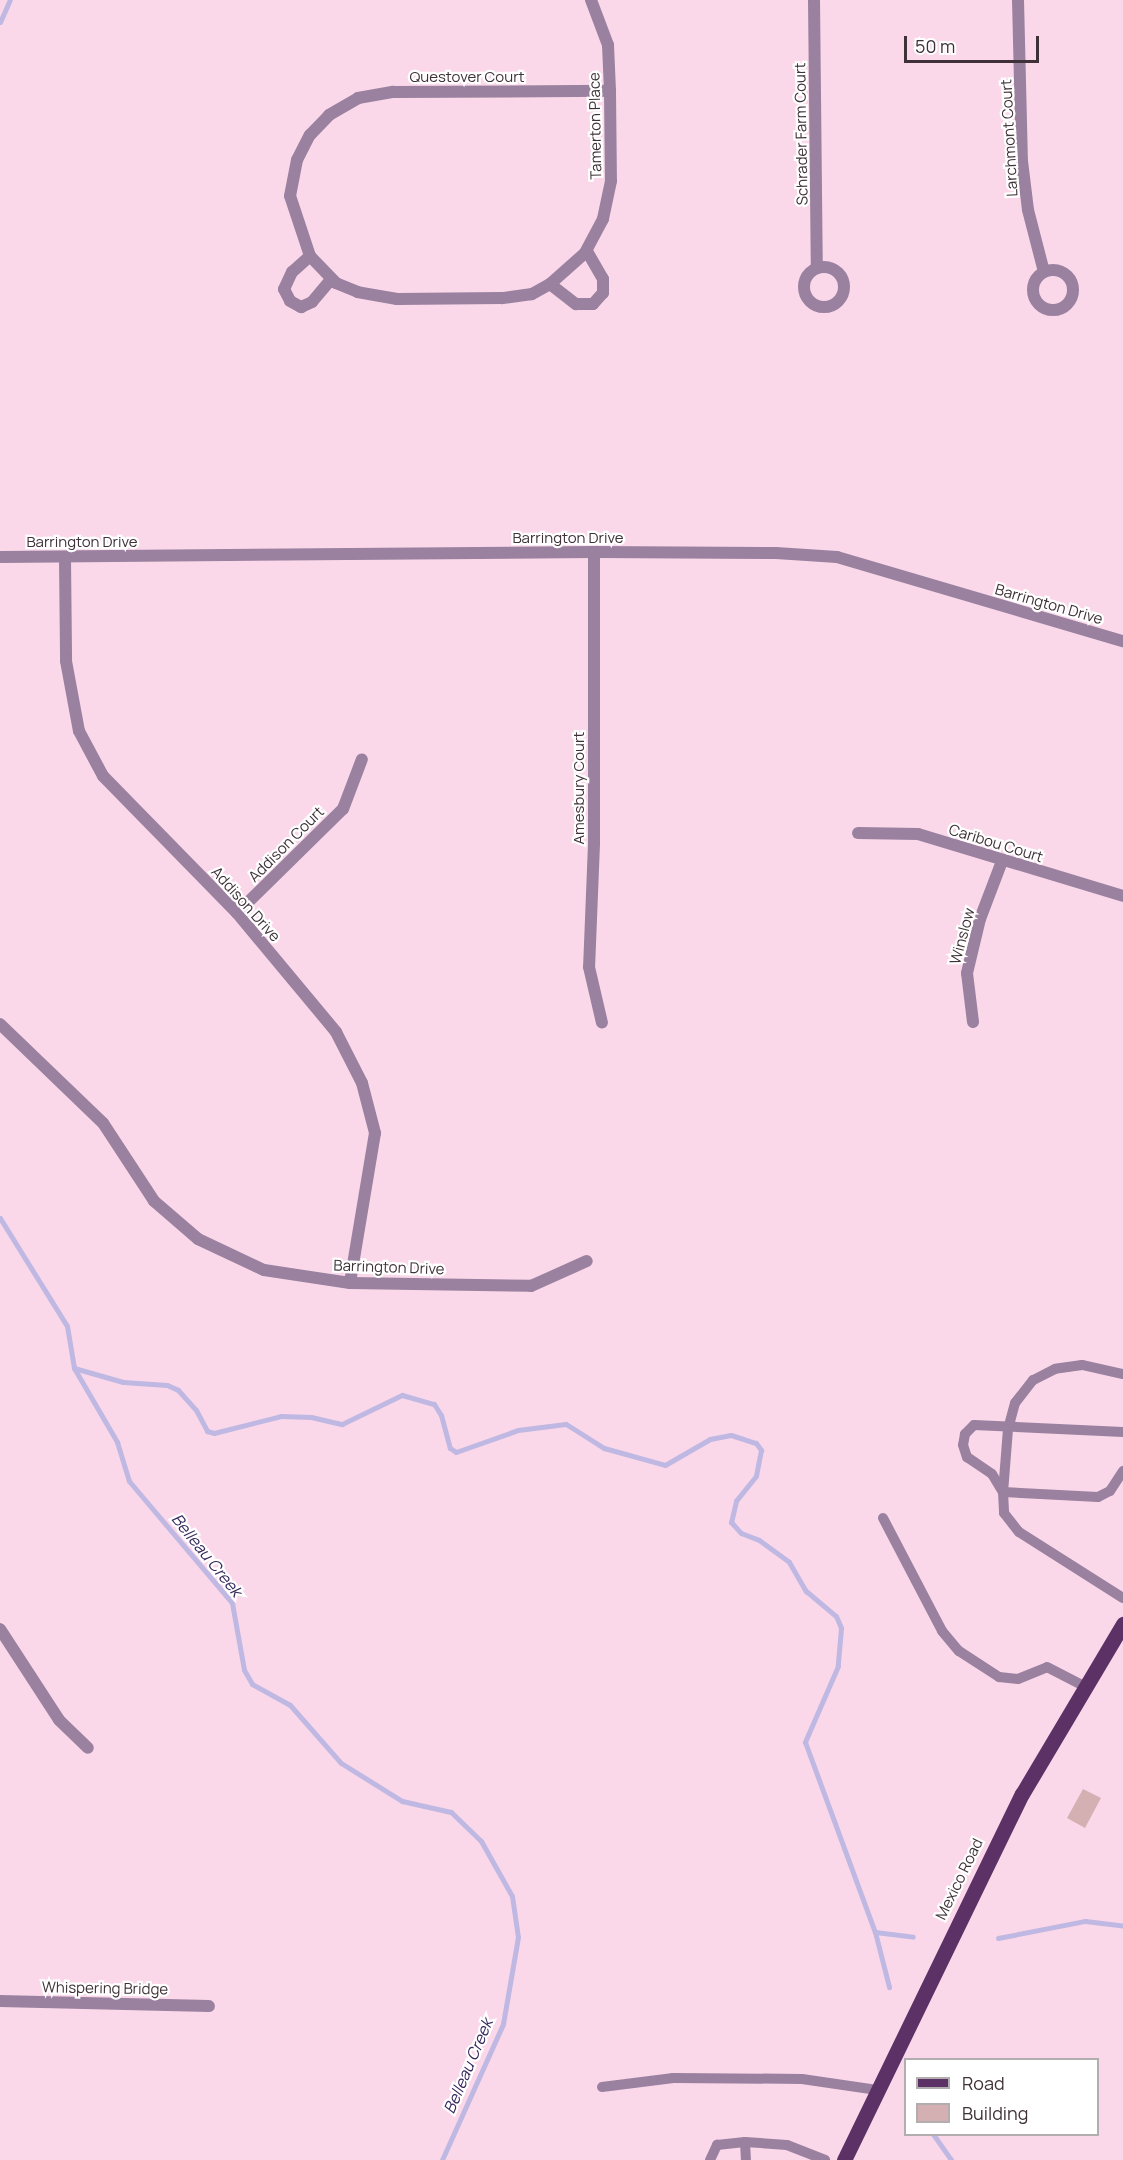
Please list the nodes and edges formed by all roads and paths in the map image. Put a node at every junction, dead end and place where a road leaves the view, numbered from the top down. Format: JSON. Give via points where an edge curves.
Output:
{"nodes":[{"id":1,"x":591,"y":0,"type":"edge"},
{"id":2,"x":814,"y":0,"type":"edge"},
{"id":3,"x":1018,"y":0,"type":"edge"},
{"id":4,"x":610,"y":91,"type":"junction"},
{"id":5,"x":329,"y":115,"type":"joint"},
{"id":6,"x":587,"y":251,"type":"junction"},
{"id":7,"x":310,"y":256,"type":"junction"},
{"id":8,"x":818,"y":267,"type":"dead end"},
{"id":9,"x":1044,"y":272,"type":"dead end"},
{"id":10,"x":331,"y":279,"type":"junction"},
{"id":11,"x":550,"y":284,"type":"junction"},
{"id":12,"x":594,"y":552,"type":"junction"},
{"id":13,"x":0,"y":557,"type":"edge"},
{"id":14,"x":65,"y":558,"type":"junction"},
{"id":15,"x":1122,"y":637,"type":"edge"},
{"id":16,"x":362,"y":759,"type":"dead end"},
{"id":17,"x":858,"y":833,"type":"dead end"},
{"id":18,"x":1002,"y":861,"type":"junction"},
{"id":19,"x":1123,"y":896,"type":"edge"},
{"id":20,"x":237,"y":913,"type":"junction"},
{"id":21,"x":973,"y":1022,"type":"dead end"},
{"id":22,"x":602,"y":1023,"type":"dead end"},
{"id":23,"x":0,"y":1024,"type":"edge"},
{"id":24,"x":587,"y":1261,"type":"dead end"},
{"id":25,"x":350,"y":1283,"type":"junction"},
{"id":26,"x":1123,"y":1374,"type":"edge"},
{"id":27,"x":1008,"y":1429,"type":"junction"},
{"id":28,"x":1123,"y":1432,"type":"edge"},
{"id":29,"x":1123,"y":1471,"type":"edge"},
{"id":30,"x":1003,"y":1492,"type":"junction"},
{"id":31,"x":883,"y":1518,"type":"dead end"},
{"id":32,"x":1123,"y":1598,"type":"edge"},
{"id":33,"x":1123,"y":1624,"type":"edge"},
{"id":34,"x":0,"y":1629,"type":"edge"},
{"id":35,"x":1084,"y":1686,"type":"junction"},
{"id":36,"x":88,"y":1748,"type":"dead end"},
{"id":37,"x":0,"y":2001,"type":"edge"},
{"id":38,"x":209,"y":2006,"type":"dead end"},
{"id":39,"x":602,"y":2087,"type":"dead end"},
{"id":40,"x":877,"y":2090,"type":"junction"},
{"id":41,"x":745,"y":2142,"type":"junction"},
{"id":42,"x":710,"y":2160,"type":"edge"},
{"id":43,"x":746,"y":2160,"type":"edge"},
{"id":44,"x":825,"y":2160,"type":"edge"},
{"id":45,"x":844,"y":2160,"type":"edge"}],
"edges":[{"from":1,"to":4,"type":"street","name":"Tamerton Place","via":[[608,45]]},
{"from":2,"to":8,"type":"street","name":"Schrader Farm Court"},
{"from":3,"to":9,"type":"street","name":"Larchmont Court","via":[[1022,161],[1028,210]]},
{"from":4,"to":5,"type":"street","name":"Questover Court","via":[[393,92],[358,98]]},
{"from":4,"to":6,"type":"street","name":"Tamerton Place","via":[[611,182],[603,219]]},
{"from":5,"to":7,"type":"street","name":"Tamerton Place","via":[[310,135],[297,160],[290,196]]},
{"from":6,"to":11,"type":"street","name":"Tamerton Place"},
{"from":6,"to":11,"type":"street","via":[[603,279],[603,293],[593,304],[576,304]]},
{"from":7,"to":10,"type":"street","name":"Tamerton Place"},
{"from":7,"to":10,"type":"street","via":[[291,272],[284,289],[290,302],[301,307],[312,302]]},
{"from":10,"to":11,"type":"street","name":"Tamerton Place","via":[[358,292],[397,299],[502,298],[532,294]]},
{"from":12,"to":14,"type":"street","name":"Barrington Drive"},
{"from":12,"to":15,"type":"street","name":"Barrington Drive","via":[[837,557]]},
{"from":12,"to":22,"type":"street","name":"Amesbury Court","via":[[594,844],[589,967]]},
{"from":13,"to":14,"type":"street","name":"Barrington Drive"},
{"from":14,"to":20,"type":"street","name":"Addison Drive","via":[[66,661],[79,731],[103,776]]},
{"from":16,"to":20,"type":"street","name":"Addison Court","via":[[343,809]]},
{"from":17,"to":18,"type":"street","name":"Caribou Court","via":[[918,834]]},
{"from":18,"to":19,"type":"street","name":"Caribou Court"},
{"from":18,"to":21,"type":"street","name":"Winslow","via":[[980,919],[967,973]]},
{"from":20,"to":25,"type":"street","name":"Addison Drive","via":[[336,1032],[362,1083],[375,1133]]},
{"from":23,"to":25,"type":"street","name":"Barrington Drive","via":[[103,1123],[154,1202],[198,1239],[264,1270]]},
{"from":24,"to":25,"type":"street","name":"Barrington Drive","via":[[531,1286]]},
{"from":26,"to":27,"type":"lane","via":[[1082,1365],[1055,1369],[1033,1380],[1015,1403]]},
{"from":27,"to":28,"type":"lane"},
{"from":27,"to":30,"type":"lane"},
{"from":27,"to":30,"type":"lane","via":[[974,1425],[965,1434],[963,1445],[967,1457],[992,1474]]},
{"from":29,"to":30,"type":"lane","via":[[1110,1491],[1098,1497]]},
{"from":30,"to":32,"type":"lane","via":[[1004,1513],[1019,1532]]},
{"from":31,"to":35,"type":"lane","via":[[932,1613],[959,1651],[999,1677],[1018,1678],[1047,1667]]},
{"from":33,"to":35,"type":"main road","name":"Mexico Road"},
{"from":34,"to":36,"type":"street","via":[[59,1720]]},
{"from":35,"to":40,"type":"main road","name":"Mexico Road","via":[[1017,1804]]},
{"from":37,"to":38,"type":"street","name":"Whispering Bridge"},
{"from":39,"to":40,"type":"lane","via":[[673,2078],[790,2079]]},
{"from":40,"to":45,"type":"main road","name":"Mexico Road"},
{"from":41,"to":42,"type":"lane","via":[[717,2145]]},
{"from":41,"to":43,"type":"lane"},
{"from":41,"to":44,"type":"lane","via":[[787,2145]]}]}
